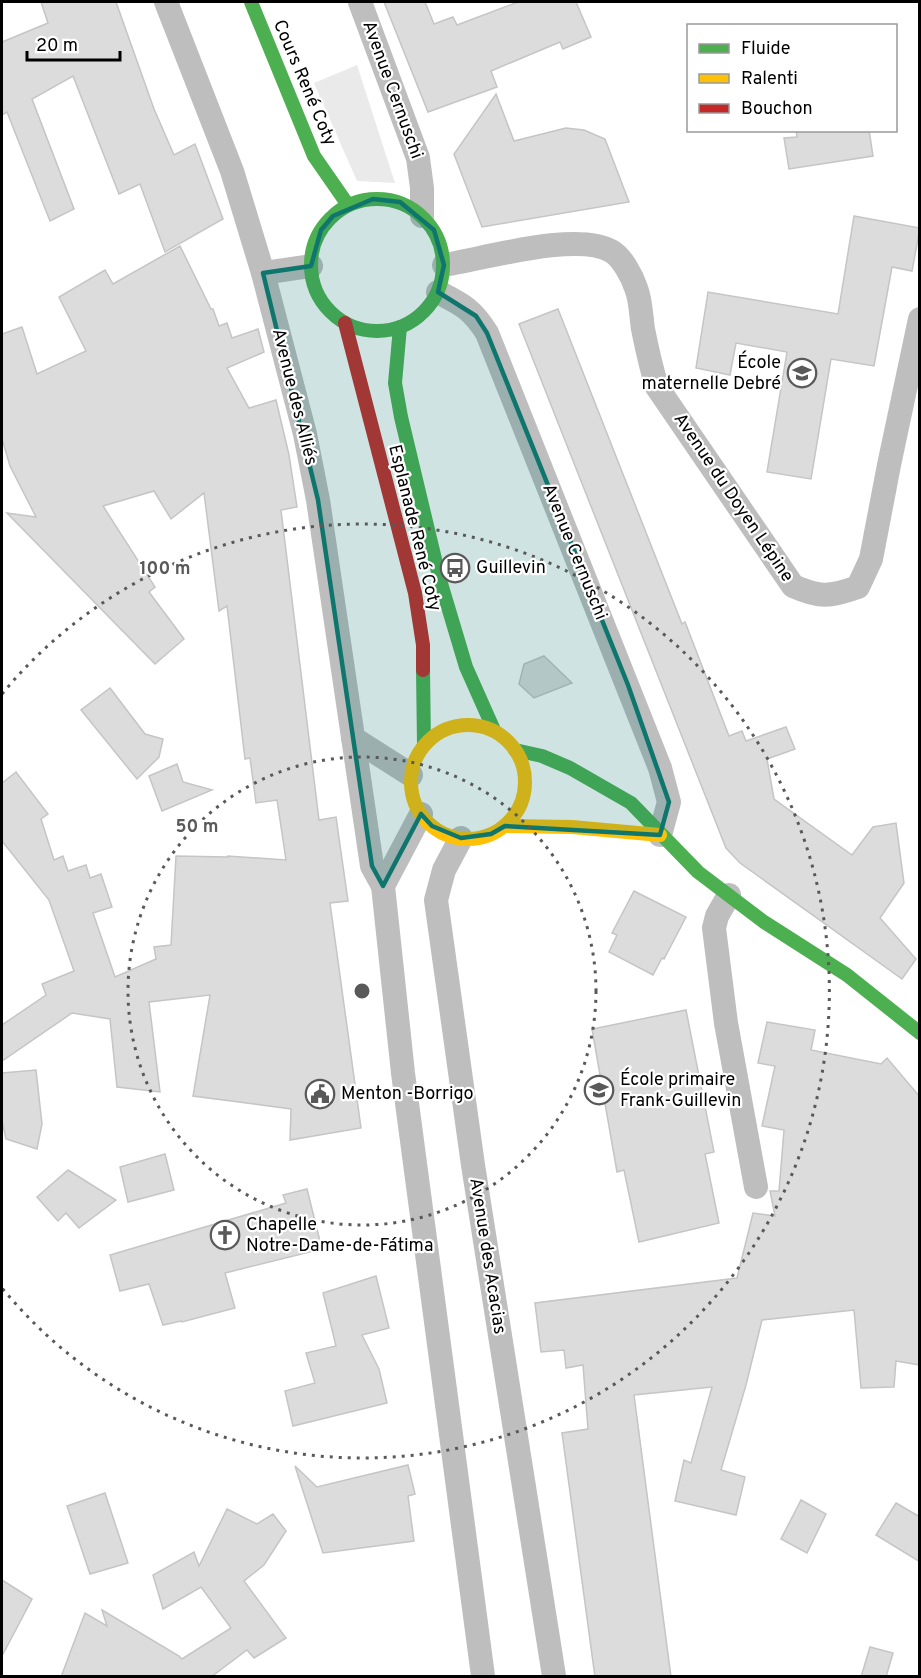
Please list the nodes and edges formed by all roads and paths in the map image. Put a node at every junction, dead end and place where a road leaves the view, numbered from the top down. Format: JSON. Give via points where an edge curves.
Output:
{"nodes":[{"id":1,"x":166,"y":2,"type":"edge"},
{"id":2,"x":251,"y":2,"type":"edge"},
{"id":3,"x":360,"y":2,"type":"edge"},
{"id":4,"x":348,"y":205,"type":"junction"},
{"id":5,"x":422,"y":216,"type":"junction"},
{"id":6,"x":444,"y":265,"type":"junction"},
{"id":7,"x":311,"y":266,"type":"junction"},
{"id":8,"x":263,"y":273,"type":"junction"},
{"id":9,"x":438,"y":292,"type":"junction"},
{"id":10,"x":920,"y":319,"type":"edge"},
{"id":11,"x":345,"y":323,"type":"junction"},
{"id":12,"x":400,"y":327,"type":"junction"},
{"id":13,"x":494,"y":730,"type":"junction"},
{"id":14,"x":353,"y":738,"type":"junction"},
{"id":15,"x":424,"y":745,"type":"junction"},
{"id":16,"x":515,"y":750,"type":"junction"},
{"id":17,"x":411,"y":775,"type":"junction"},
{"id":18,"x":421,"y":814,"type":"junction"},
{"id":19,"x":505,"y":826,"type":"junction"},
{"id":20,"x":660,"y":835,"type":"junction"},
{"id":21,"x":461,"y":838,"type":"junction"},
{"id":22,"x":383,"y":886,"type":"junction"},
{"id":23,"x":729,"y":896,"type":"junction"},
{"id":24,"x":920,"y":1033,"type":"edge"},
{"id":25,"x":756,"y":1187,"type":"dead end"},
{"id":26,"x":483,"y":1677,"type":"edge"},
{"id":27,"x":554,"y":1677,"type":"edge"}],
"edges":[{"from":1,"to":8,"type":"street","name":"Avenue des Alliés","via":[[232,171]]},
{"from":2,"to":4,"type":"street","name":"Cours René Coty","via":[[314,156]]},
{"from":3,"to":5,"type":"street","name":"Avenue Cernuschi","via":[[418,158]]},
{"from":4,"to":5,"type":"street","via":[[373,199],[399,202]]},
{"from":4,"to":7,"type":"street","via":[[321,231]]},
{"from":5,"to":6,"type":"street","via":[[434,230]]},
{"from":6,"to":9,"type":"street"},
{"from":6,"to":10,"type":"street","name":"Avenue du Doyen Lépine","via":[[547,244],[592,244],[612,251],[637,289],[657,387],[793,586],[814,595],[839,594],[858,587],[871,559]]},
{"from":7,"to":8,"type":"street"},
{"from":7,"to":11,"type":"street","via":[[315,288],[327,308]]},
{"from":8,"to":14,"type":"street","name":"Avenue des Alliés","via":[[318,500]]},
{"from":9,"to":12,"type":"street","via":[[416,319]]},
{"from":9,"to":20,"type":"street","name":"Avenue Cernuschi","via":[[476,316],[487,333],[660,768],[669,802]]},
{"from":11,"to":12,"type":"street","via":[[382,331]]},
{"from":11,"to":15,"type":"street","name":"Esplanade René Coty","via":[[415,593],[423,645]]},
{"from":12,"to":13,"type":"street","name":"Esplanade René Coty","via":[[394,383],[400,417],[462,656]]},
{"from":13,"to":15,"type":"street","via":[[464,725],[449,728]]},
{"from":13,"to":16,"type":"street"},
{"from":14,"to":17,"type":"street"},
{"from":14,"to":22,"type":"street","via":[[372,866]]},
{"from":15,"to":17,"type":"street"},
{"from":16,"to":19,"type":"street","via":[[523,765],[523,798]]},
{"from":16,"to":20,"type":"street","via":[[570,768],[631,803]]},
{"from":17,"to":18,"type":"street","via":[[413,795]]},
{"from":18,"to":21,"type":"street","via":[[445,834]]},
{"from":18,"to":22,"type":"street"},
{"from":19,"to":20,"type":"street","via":[[572,826]]},
{"from":19,"to":21,"type":"street","via":[[491,834]]},
{"from":20,"to":23,"type":"street"},
{"from":21,"to":27,"type":"street","name":"Avenue des Acacias","via":[[444,870],[436,900],[473,1165]]},
{"from":22,"to":26,"type":"street","via":[[403,1072]]},
{"from":23,"to":24,"type":"street","via":[[847,975]]},
{"from":23,"to":25,"type":"street","via":[[714,928],[726,1023]]}]}
